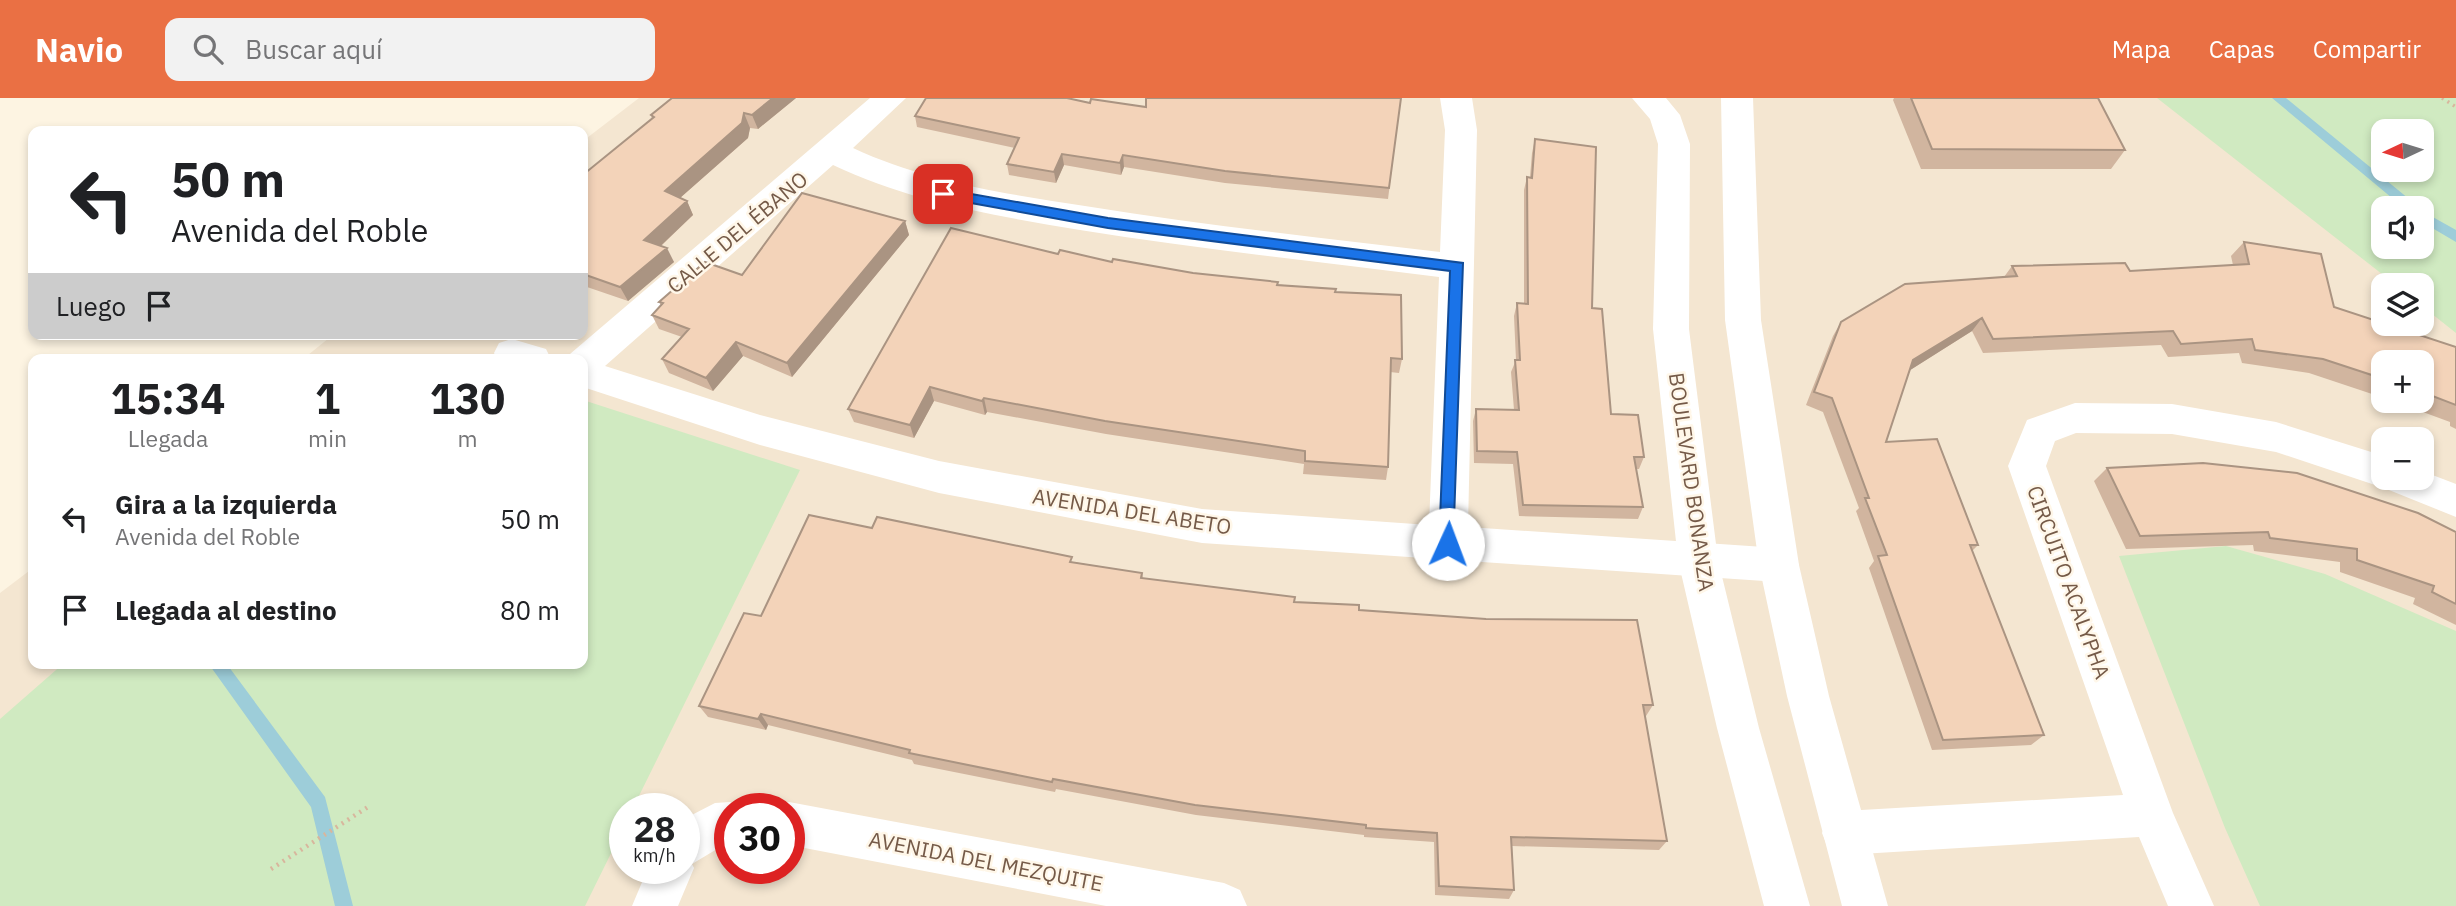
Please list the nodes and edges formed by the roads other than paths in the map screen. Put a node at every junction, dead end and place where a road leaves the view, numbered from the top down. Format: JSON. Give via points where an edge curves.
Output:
{"nodes":[{"id":1,"x":890,"y":98,"type":"edge"},
{"id":2,"x":1456,"y":98,"type":"edge"},
{"id":3,"x":1648,"y":98,"type":"edge"},
{"id":4,"x":1737,"y":98,"type":"edge"},
{"id":5,"x":832,"y":151,"type":"junction"},
{"id":6,"x":1458,"y":267,"type":"junction"},
{"id":7,"x":588,"y":360,"type":"edge"},
{"id":8,"x":588,"y":375,"type":"edge"},
{"id":9,"x":2371,"y":468,"type":"edge"},
{"id":10,"x":2428,"y":490,"type":"edge"},
{"id":11,"x":2456,"y":501,"type":"edge"},
{"id":12,"x":1448,"y":544,"type":"junction"},
{"id":13,"x":1698,"y":560,"type":"junction"},
{"id":14,"x":1779,"y":565,"type":"junction"},
{"id":15,"x":2152,"y":815,"type":"junction"},
{"id":16,"x":805,"y":826,"type":"edge"},
{"id":17,"x":1844,"y":832,"type":"junction"},
{"id":18,"x":664,"y":884,"type":"edge"},
{"id":19,"x":655,"y":906,"type":"edge"},
{"id":20,"x":1224,"y":906,"type":"edge"},
{"id":21,"x":1787,"y":906,"type":"edge"},
{"id":22,"x":1865,"y":906,"type":"edge"},
{"id":23,"x":2176,"y":906,"type":"edge"},
{"id":24,"x":2190,"y":906,"type":"edge"}],
"edges":[{"from":1,"to":5,"type":"street","name":"CALLE DEL ÉBANO"},
{"from":2,"to":6,"type":"street","via":[[1461,130]]},
{"from":3,"to":13,"type":"street","name":"BOULEVARD BONANZA","via":[[1664,114],[1674,144],[1671,329]]},
{"from":4,"to":14,"type":"street","via":[[1743,320]]},
{"from":5,"to":6,"type":"street","via":[[943,194],[1108,223]]},
{"from":5,"to":7,"type":"street","name":"CALLE DEL ÉBANO"},
{"from":6,"to":12,"type":"street"},
{"from":8,"to":12,"type":"street","name":"AVENIDA DEL ABETO","via":[[760,430],[939,477],[1202,526]]},
{"from":9,"to":15,"type":"street","name":"CIRCUITO ACALYPHA","via":[[2276,437],[2172,419],[2075,418],[2040,431],[2027,466]]},
{"from":10,"to":11,"type":"street"},
{"from":12,"to":13,"type":"street","name":"AVENIDA DEL ABETO"},
{"from":13,"to":14,"type":"street","name":"AVENIDA DEL ABETO"},
{"from":13,"to":21,"type":"street","name":"BOULEVARD BONANZA"},
{"from":14,"to":17,"type":"street"},
{"from":15,"to":17,"type":"street"},
{"from":15,"to":24,"type":"street","name":"CIRCUITO ACALYPHA"},
{"from":16,"to":20,"type":"street","name":"AVENIDA DEL MEZQUITE"},
{"from":17,"to":22,"type":"street"},
{"from":18,"to":19,"type":"street"},
{"from":23,"to":24,"type":"street"}]}
